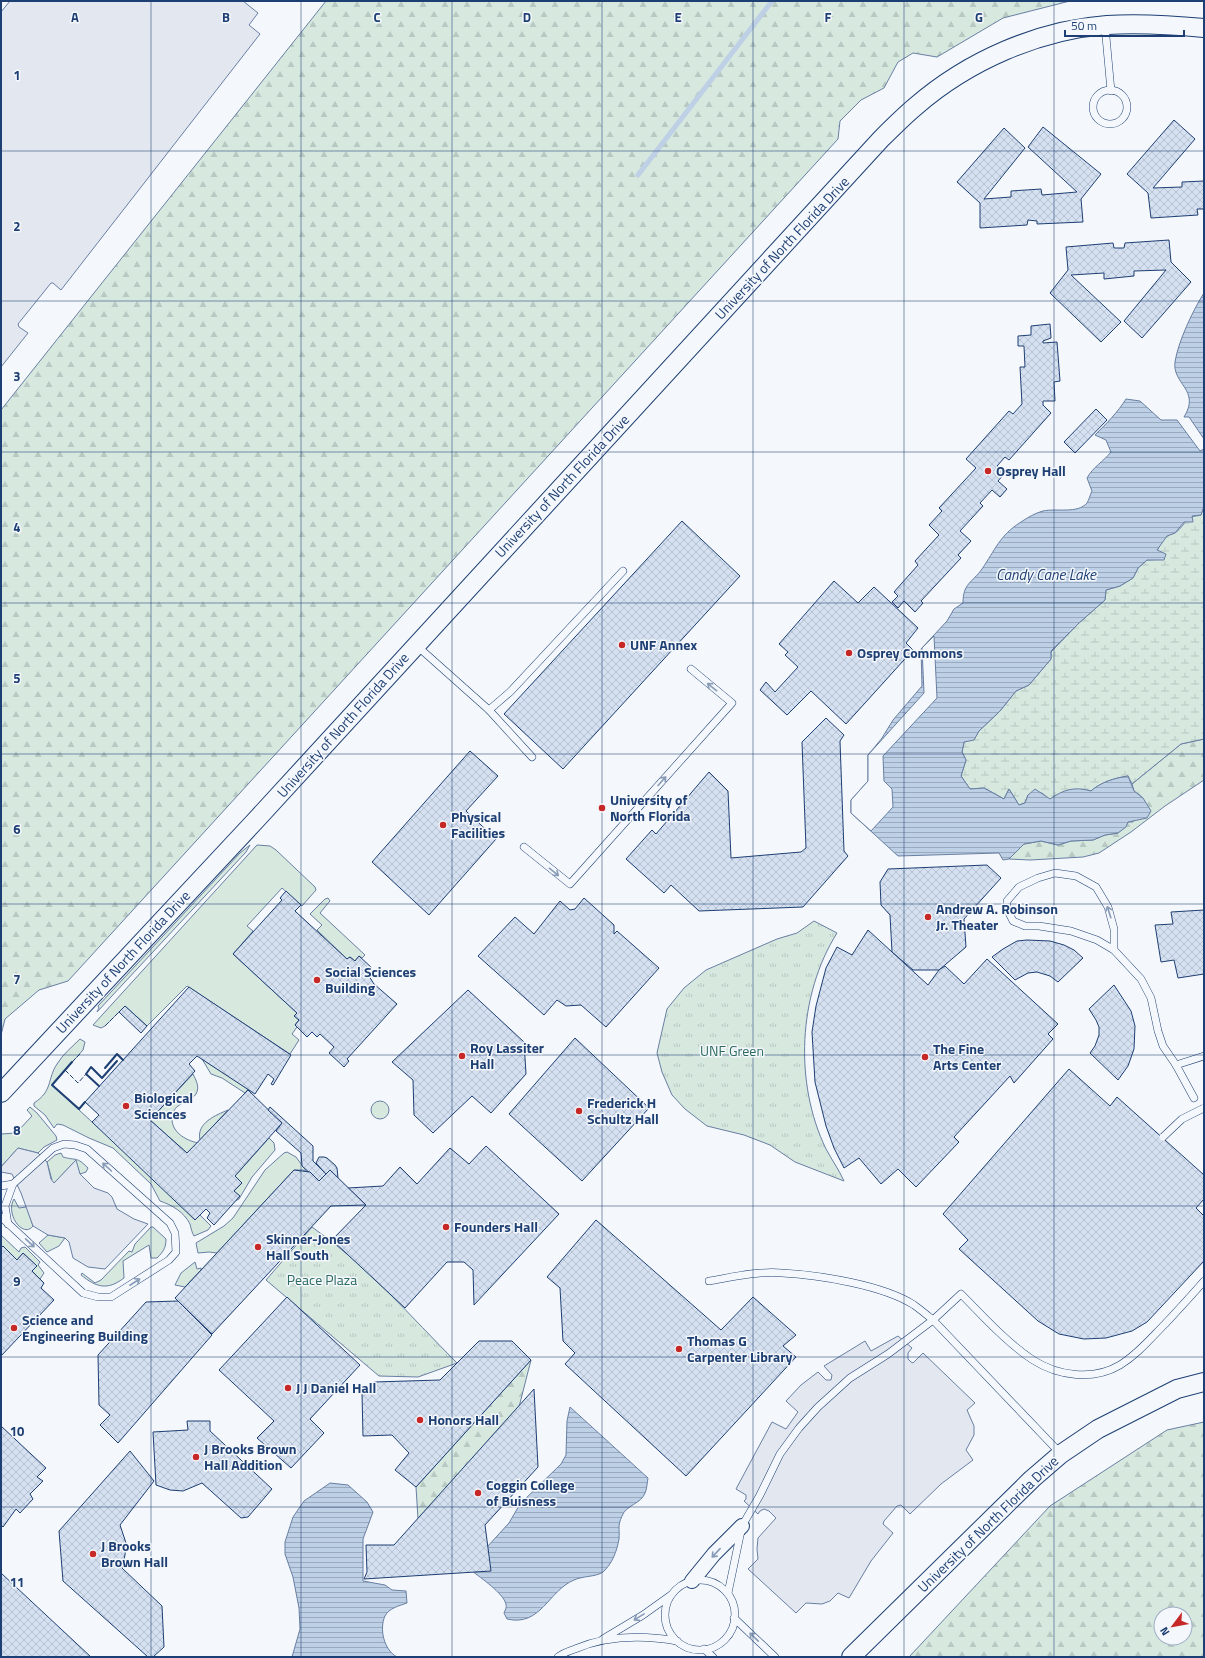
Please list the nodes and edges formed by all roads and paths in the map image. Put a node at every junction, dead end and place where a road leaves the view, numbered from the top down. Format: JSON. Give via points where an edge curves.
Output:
{"nodes":[{"id":1,"x":1105,"y":25,"type":"junction"},
{"id":2,"x":1204,"y":28,"type":"edge"},
{"id":3,"x":1111,"y":91,"type":"junction"},
{"id":4,"x":623,"y":571,"type":"dead end"},
{"id":5,"x":416,"y":645,"type":"junction"},
{"id":6,"x":691,"y":670,"type":"dead end"},
{"id":7,"x":490,"y":710,"type":"junction"},
{"id":8,"x":532,"y":757,"type":"dead end"},
{"id":9,"x":524,"y":847,"type":"dead end"},
{"id":10,"x":1114,"y":950,"type":"junction"},
{"id":11,"x":1204,"y":1056,"type":"edge"},
{"id":12,"x":1176,"y":1065,"type":"junction"},
{"id":13,"x":1,"y":1093,"type":"edge"},
{"id":14,"x":1194,"y":1098,"type":"dead end"},
{"id":15,"x":1204,"y":1108,"type":"edge"},
{"id":16,"x":1163,"y":1137,"type":"dead end"},
{"id":17,"x":13,"y":1184,"type":"junction"},
{"id":18,"x":1,"y":1186,"type":"edge"},
{"id":19,"x":1,"y":1217,"type":"edge"},
{"id":20,"x":8,"y":1224,"type":"junction"},
{"id":21,"x":709,"y":1281,"type":"dead end"},
{"id":22,"x":1204,"y":1281,"type":"edge"},
{"id":23,"x":933,"y":1320,"type":"junction"},
{"id":24,"x":1204,"y":1382,"type":"edge"},
{"id":25,"x":1061,"y":1454,"type":"junction"},
{"id":26,"x":742,"y":1526,"type":"junction"},
{"id":27,"x":692,"y":1581,"type":"junction"},
{"id":28,"x":728,"y":1593,"type":"junction"},
{"id":29,"x":671,"y":1595,"type":"junction"},
{"id":30,"x":734,"y":1618,"type":"junction"},
{"id":31,"x":599,"y":1641,"type":"junction"},
{"id":32,"x":677,"y":1641,"type":"junction"},
{"id":33,"x":704,"y":1649,"type":"junction"},
{"id":34,"x":558,"y":1657,"type":"edge"},
{"id":35,"x":713,"y":1657,"type":"edge"},
{"id":36,"x":775,"y":1657,"type":"edge"},
{"id":37,"x":851,"y":1657,"type":"edge"}],
"edges":[{"from":1,"to":2,"type":"street","name":"University of North Florida Drive"},
{"from":1,"to":3,"type":"lane"},
{"from":1,"to":5,"type":"street","name":"University of North Florida Drive","via":[[1049,35],[1007,50],[953,78],[917,105],[881,139]]},
{"from":3,"to":3,"type":"lane","via":[[1098,95],[1093,105],[1099,120],[1110,124],[1120,121],[1127,112],[1123,96]]},
{"from":4,"to":7,"type":"lane","via":[[510,692]]},
{"from":5,"to":7,"type":"lane"},
{"from":5,"to":13,"type":"street","name":"University of North Florida Drive"},
{"from":9,"to":6,"type":"lane","one_way":true,"via":[[570,884],[732,703]]},
{"from":7,"to":8,"type":"lane"},
{"from":10,"to":10,"type":"lane","one_way":true,"via":[[1114,929],[1108,907],[1096,887],[1076,876],[1055,873],[1038,878],[1019,887],[1007,901],[1007,909],[1014,921],[1025,926],[1071,931],[1097,940]]},
{"from":10,"to":12,"type":"lane","via":[[1148,992],[1163,1046]]},
{"from":11,"to":12,"type":"lane"},
{"from":12,"to":14,"type":"lane"},
{"from":15,"to":16,"type":"lane","bridge":true,"via":[[1182,1118]]},
{"from":17,"to":18,"type":"lane"},
{"from":17,"to":20,"type":"lane","via":[[5,1206]]},
{"from":20,"to":17,"type":"lane","one_way":true,"via":[[82,1293],[98,1298],[111,1297],[169,1260],[176,1252],[175,1233],[170,1223],[87,1149],[76,1144],[64,1144],[53,1148]]},
{"from":19,"to":20,"type":"lane"},
{"from":21,"to":23,"type":"lane","via":[[753,1274],[781,1273],[852,1282],[890,1294],[913,1305]]},
{"from":22,"to":23,"type":"lane","via":[[1132,1357],[1107,1371],[1090,1374],[1074,1375],[1062,1372],[1045,1367],[1032,1359],[961,1294]]},
{"from":23,"to":25,"type":"lane"},
{"from":23,"to":26,"type":"lane","via":[[888,1354],[850,1378],[818,1407],[780,1454]]},
{"from":24,"to":25,"type":"street","name":"University of North Florida Drive","via":[[1177,1389],[1098,1429]]},
{"from":25,"to":37,"type":"street","name":"University of North Florida Drive","via":[[1032,1479]]},
{"from":26,"to":27,"type":"street","one_way":true},
{"from":26,"to":28,"type":"lane"},
{"from":27,"to":28,"type":"lane","via":[[710,1581]]},
{"from":27,"to":29,"type":"lane","via":[[683,1584]]},
{"from":28,"to":30,"type":"lane","via":[[735,1612]]},
{"from":29,"to":31,"type":"lane","one_way":true},
{"from":29,"to":32,"type":"lane","via":[[665,1612],[669,1631]]},
{"from":30,"to":33,"type":"lane","via":[[733,1628],[726,1639],[716,1646]]},
{"from":36,"to":30,"type":"lane","one_way":true},
{"from":31,"to":32,"type":"lane","via":[[640,1637]]},
{"from":31,"to":34,"type":"lane"},
{"from":32,"to":33,"type":"lane","via":[[694,1649]]},
{"from":33,"to":35,"type":"lane"}]}
